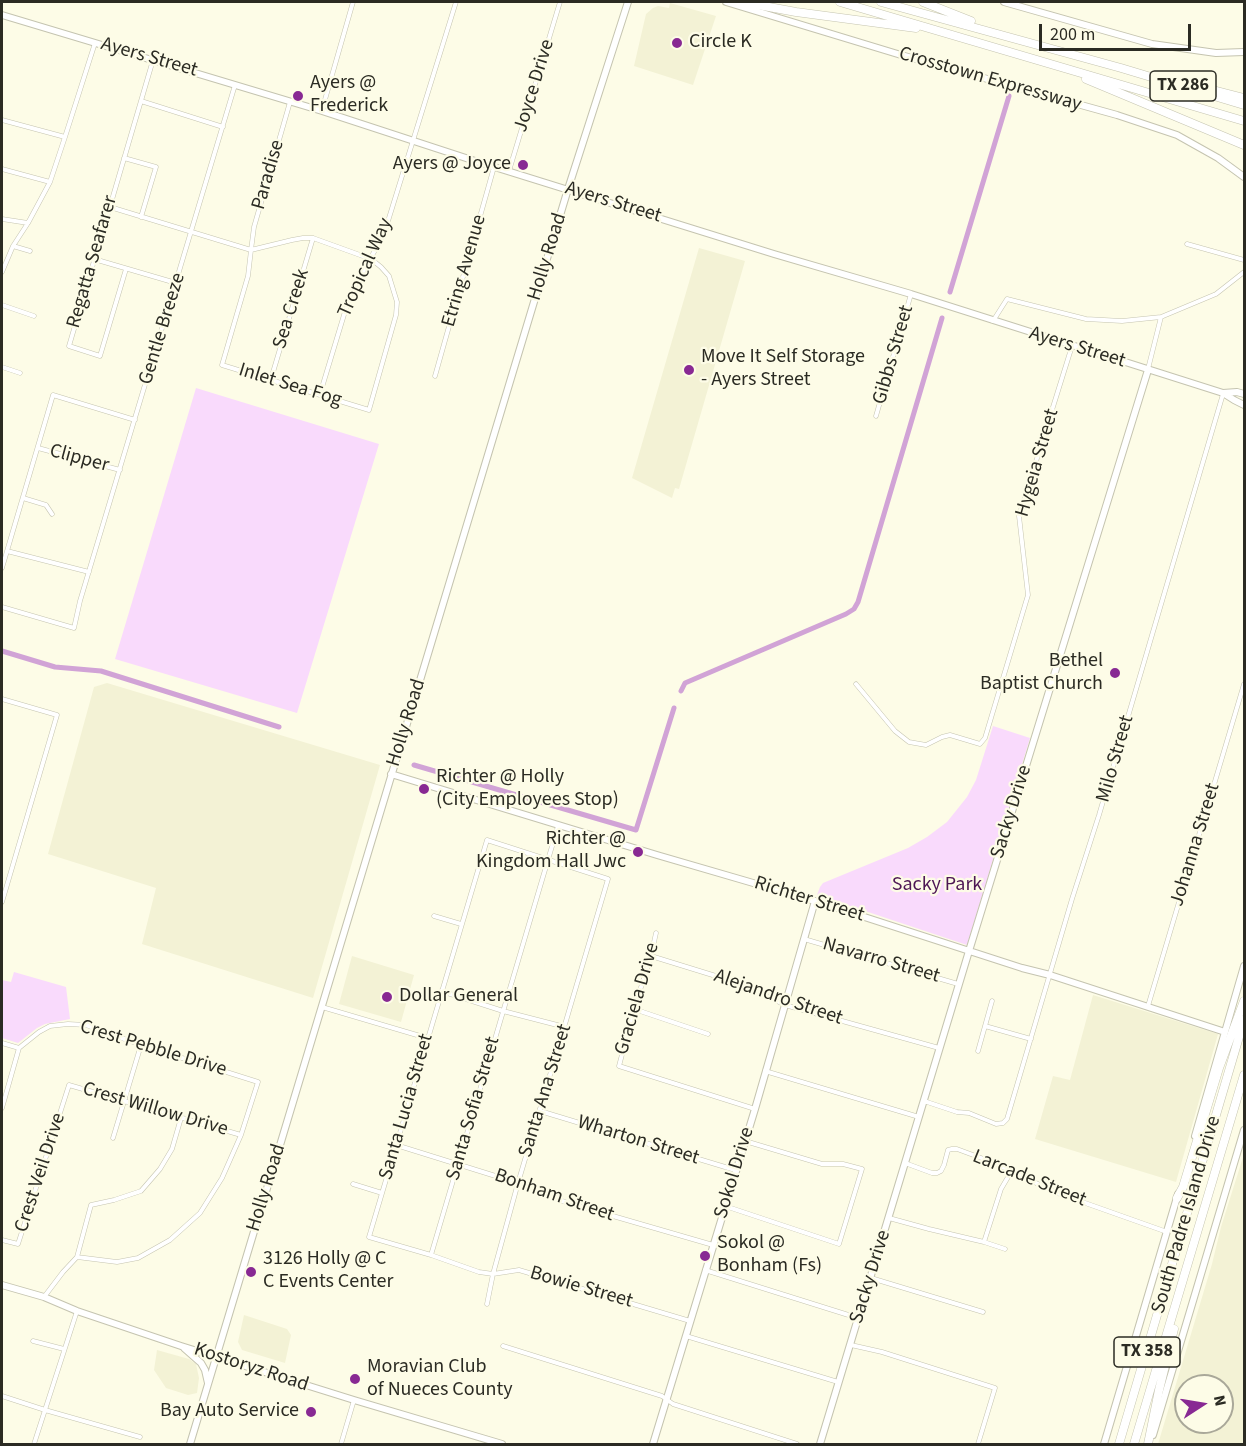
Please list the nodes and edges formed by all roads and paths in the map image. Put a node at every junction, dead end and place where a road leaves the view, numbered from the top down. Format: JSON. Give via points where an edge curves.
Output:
{"nodes":[{"id":1,"x":353,"y":2,"type":"edge"},
{"id":2,"x":456,"y":2,"type":"edge"},
{"id":3,"x":560,"y":2,"type":"edge"},
{"id":4,"x":628,"y":2,"type":"edge"},
{"id":5,"x":726,"y":2,"type":"edge"},
{"id":6,"x":742,"y":2,"type":"edge"},
{"id":7,"x":840,"y":2,"type":"edge"},
{"id":8,"x":881,"y":2,"type":"edge"},
{"id":9,"x":923,"y":2,"type":"edge"},
{"id":10,"x":1004,"y":2,"type":"edge"},
{"id":11,"x":2,"y":15,"type":"edge"},
{"id":12,"x":939,"y":32,"type":"junction"},
{"id":13,"x":1003,"y":34,"type":"junction"},
{"id":14,"x":95,"y":42,"type":"junction"},
{"id":15,"x":1245,"y":52,"type":"edge"},
{"id":16,"x":153,"y":60,"type":"junction"},
{"id":17,"x":1055,"y":65,"type":"junction"},
{"id":18,"x":1121,"y":68,"type":"junction"},
{"id":19,"x":236,"y":85,"type":"junction"},
{"id":20,"x":1245,"y":98,"type":"edge"},
{"id":21,"x":141,"y":101,"type":"junction"},
{"id":22,"x":291,"y":101,"type":"junction"},
{"id":23,"x":1245,"y":105,"type":"edge"},
{"id":24,"x":322,"y":111,"type":"junction"},
{"id":25,"x":2,"y":120,"type":"edge"},
{"id":26,"x":1245,"y":121,"type":"edge"},
{"id":27,"x":223,"y":127,"type":"junction"},
{"id":28,"x":65,"y":137,"type":"junction"},
{"id":29,"x":413,"y":142,"type":"junction"},
{"id":30,"x":1245,"y":145,"type":"edge"},
{"id":31,"x":124,"y":158,"type":"junction"},
{"id":32,"x":495,"y":167,"type":"junction"},
{"id":33,"x":2,"y":169,"type":"edge"},
{"id":34,"x":509,"y":171,"type":"junction"},
{"id":35,"x":1245,"y":177,"type":"edge"},
{"id":36,"x":50,"y":182,"type":"junction"},
{"id":37,"x":568,"y":189,"type":"junction"},
{"id":38,"x":110,"y":207,"type":"junction"},
{"id":39,"x":141,"y":217,"type":"junction"},
{"id":40,"x":2,"y":219,"type":"edge"},
{"id":41,"x":28,"y":223,"type":"junction"},
{"id":42,"x":192,"y":232,"type":"junction"},
{"id":43,"x":313,"y":238,"type":"junction"},
{"id":44,"x":1187,"y":244,"type":"dead end"},
{"id":45,"x":13,"y":246,"type":"junction"},
{"id":46,"x":251,"y":250,"type":"junction"},
{"id":47,"x":30,"y":251,"type":"dead end"},
{"id":48,"x":94,"y":259,"type":"junction"},
{"id":49,"x":371,"y":259,"type":"junction"},
{"id":50,"x":1245,"y":260,"type":"edge"},
{"id":51,"x":126,"y":268,"type":"junction"},
{"id":52,"x":2,"y":272,"type":"edge"},
{"id":53,"x":1245,"y":272,"type":"edge"},
{"id":54,"x":176,"y":283,"type":"junction"},
{"id":55,"x":911,"y":294,"type":"junction"},
{"id":56,"x":2,"y":305,"type":"edge"},
{"id":57,"x":34,"y":316,"type":"dead end"},
{"id":58,"x":1161,"y":317,"type":"junction"},
{"id":59,"x":993,"y":321,"type":"junction"},
{"id":60,"x":1072,"y":346,"type":"junction"},
{"id":61,"x":2,"y":367,"type":"edge"},
{"id":62,"x":1148,"y":370,"type":"junction"},
{"id":63,"x":20,"y":373,"type":"dead end"},
{"id":64,"x":435,"y":376,"type":"dead end"},
{"id":65,"x":271,"y":379,"type":"junction"},
{"id":66,"x":1223,"y":393,"type":"junction"},
{"id":67,"x":320,"y":394,"type":"junction"},
{"id":68,"x":1245,"y":394,"type":"edge"},
{"id":69,"x":1245,"y":405,"type":"edge"},
{"id":70,"x":876,"y":416,"type":"dead end"},
{"id":71,"x":135,"y":420,"type":"junction"},
{"id":72,"x":38,"y":448,"type":"junction"},
{"id":73,"x":120,"y":470,"type":"junction"},
{"id":74,"x":23,"y":498,"type":"junction"},
{"id":75,"x":52,"y":514,"type":"dead end"},
{"id":76,"x":7,"y":551,"type":"junction"},
{"id":77,"x":2,"y":568,"type":"edge"},
{"id":78,"x":90,"y":572,"type":"junction"},
{"id":79,"x":2,"y":607,"type":"edge"},
{"id":80,"x":856,"y":684,"type":"dead end"},
{"id":81,"x":1245,"y":684,"type":"edge"},
{"id":82,"x":2,"y":699,"type":"edge"},
{"id":83,"x":392,"y":774,"type":"junction"},
{"id":84,"x":558,"y":826,"type":"junction"},
{"id":85,"x":548,"y":859,"type":"junction"},
{"id":86,"x":2,"y":902,"type":"edge"},
{"id":87,"x":815,"y":902,"type":"junction"},
{"id":88,"x":434,"y":916,"type":"dead end"},
{"id":89,"x":461,"y":924,"type":"junction"},
{"id":90,"x":656,"y":933,"type":"dead end"},
{"id":91,"x":804,"y":939,"type":"junction"},
{"id":92,"x":969,"y":951,"type":"junction"},
{"id":93,"x":651,"y":956,"type":"junction"},
{"id":94,"x":1245,"y":966,"type":"edge"},
{"id":95,"x":1050,"y":975,"type":"junction"},
{"id":96,"x":959,"y":984,"type":"junction"},
{"id":97,"x":441,"y":991,"type":"junction"},
{"id":98,"x":1245,"y":1000,"type":"edge"},
{"id":99,"x":992,"y":1002,"type":"dead end"},
{"id":100,"x":785,"y":1005,"type":"junction"},
{"id":101,"x":1148,"y":1006,"type":"junction"},
{"id":102,"x":322,"y":1007,"type":"junction"},
{"id":103,"x":634,"y":1009,"type":"junction"},
{"id":104,"x":503,"y":1011,"type":"junction"},
{"id":105,"x":1245,"y":1020,"type":"edge"},
{"id":106,"x":985,"y":1026,"type":"junction"},
{"id":107,"x":565,"y":1027,"type":"junction"},
{"id":108,"x":1225,"y":1032,"type":"junction"},
{"id":109,"x":708,"y":1034,"type":"dead end"},
{"id":110,"x":427,"y":1038,"type":"junction"},
{"id":111,"x":1031,"y":1039,"type":"junction"},
{"id":112,"x":2,"y":1043,"type":"edge"},
{"id":113,"x":141,"y":1045,"type":"junction"},
{"id":114,"x":19,"y":1048,"type":"junction"},
{"id":115,"x":940,"y":1049,"type":"junction"},
{"id":116,"x":978,"y":1051,"type":"dead end"},
{"id":117,"x":765,"y":1071,"type":"junction"},
{"id":118,"x":1245,"y":1075,"type":"edge"},
{"id":119,"x":69,"y":1085,"type":"joint"},
{"id":120,"x":124,"y":1101,"type":"junction"},
{"id":121,"x":924,"y":1101,"type":"junction"},
{"id":122,"x":2,"y":1108,"type":"edge"},
{"id":123,"x":754,"y":1109,"type":"junction"},
{"id":124,"x":540,"y":1111,"type":"junction"},
{"id":125,"x":919,"y":1117,"type":"junction"},
{"id":126,"x":181,"y":1118,"type":"junction"},
{"id":127,"x":1245,"y":1130,"type":"edge"},
{"id":128,"x":241,"y":1135,"type":"junction"},
{"id":129,"x":113,"y":1138,"type":"dead end"},
{"id":130,"x":744,"y":1141,"type":"junction"},
{"id":131,"x":396,"y":1145,"type":"junction"},
{"id":132,"x":905,"y":1163,"type":"junction"},
{"id":133,"x":458,"y":1165,"type":"junction"},
{"id":134,"x":735,"y":1170,"type":"junction"},
{"id":135,"x":1011,"y":1172,"type":"junction"},
{"id":136,"x":518,"y":1183,"type":"junction"},
{"id":137,"x":353,"y":1184,"type":"dead end"},
{"id":138,"x":382,"y":1193,"type":"junction"},
{"id":139,"x":1177,"y":1198,"type":"junction"},
{"id":140,"x":725,"y":1206,"type":"junction"},
{"id":141,"x":889,"y":1218,"type":"junction"},
{"id":142,"x":1167,"y":1232,"type":"junction"},
{"id":143,"x":369,"y":1237,"type":"joint"},
{"id":144,"x":2,"y":1240,"type":"edge"},
{"id":145,"x":984,"y":1242,"type":"junction"},
{"id":146,"x":713,"y":1245,"type":"junction"},
{"id":147,"x":1194,"y":1248,"type":"junction"},
{"id":148,"x":1005,"y":1249,"type":"dead end"},
{"id":149,"x":431,"y":1255,"type":"junction"},
{"id":150,"x":77,"y":1257,"type":"junction"},
{"id":151,"x":705,"y":1270,"type":"junction"},
{"id":152,"x":493,"y":1274,"type":"junction"},
{"id":153,"x":871,"y":1278,"type":"junction"},
{"id":154,"x":2,"y":1285,"type":"edge"},
{"id":155,"x":44,"y":1298,"type":"junction"},
{"id":156,"x":487,"y":1304,"type":"dead end"},
{"id":157,"x":76,"y":1311,"type":"junction"},
{"id":158,"x":983,"y":1312,"type":"dead end"},
{"id":159,"x":859,"y":1318,"type":"junction"},
{"id":160,"x":690,"y":1321,"type":"junction"},
{"id":161,"x":686,"y":1336,"type":"junction"},
{"id":162,"x":33,"y":1341,"type":"dead end"},
{"id":163,"x":851,"y":1345,"type":"junction"},
{"id":164,"x":181,"y":1346,"type":"junction"},
{"id":165,"x":503,"y":1346,"type":"dead end"},
{"id":166,"x":64,"y":1349,"type":"junction"},
{"id":167,"x":217,"y":1357,"type":"junction"},
{"id":168,"x":838,"y":1382,"type":"junction"},
{"id":169,"x":208,"y":1384,"type":"junction"},
{"id":170,"x":2,"y":1396,"type":"edge"},
{"id":171,"x":667,"y":1399,"type":"junction"},
{"id":172,"x":354,"y":1400,"type":"junction"},
{"id":173,"x":45,"y":1410,"type":"junction"},
{"id":174,"x":140,"y":1437,"type":"dead end"},
{"id":175,"x":34,"y":1444,"type":"edge"},
{"id":176,"x":190,"y":1444,"type":"edge"},
{"id":177,"x":340,"y":1444,"type":"edge"},
{"id":178,"x":502,"y":1444,"type":"edge"},
{"id":179,"x":653,"y":1444,"type":"edge"},
{"id":180,"x":796,"y":1444,"type":"edge"},
{"id":181,"x":820,"y":1444,"type":"edge"},
{"id":182,"x":978,"y":1444,"type":"edge"},
{"id":183,"x":1104,"y":1444,"type":"edge"},
{"id":184,"x":1119,"y":1444,"type":"edge"},
{"id":185,"x":1134,"y":1444,"type":"edge"},
{"id":186,"x":1149,"y":1444,"type":"edge"}],
"edges":[{"from":1,"to":24,"type":"street"},
{"from":2,"to":29,"type":"street","name":"Tropical Way"},
{"from":3,"to":34,"type":"street","name":"Joyce Drive"},
{"from":4,"to":37,"type":"main road","name":"Holly Road"},
{"from":5,"to":35,"type":"main road","name":"Crosstown Expressway","via":[[1177,135]]},
{"from":6,"to":12,"type":"highway"},
{"from":7,"to":12,"type":"highway","name":"Crosstown Expressway","number":"TX 286"},
{"from":8,"to":13,"type":"highway","number":"TX 286"},
{"from":9,"to":13,"type":"highway"},
{"from":10,"to":15,"type":"main road","via":[[1152,44],[1216,53]]},
{"from":11,"to":14,"type":"main road","name":"Ayers Street"},
{"from":12,"to":17,"type":"highway","name":"Crosstown Expressway","number":"TX 286"},
{"from":13,"to":18,"type":"highway","number":"TX 286"},
{"from":14,"to":16,"type":"main road","name":"Ayers Street"},
{"from":14,"to":28,"type":"street"},
{"from":16,"to":19,"type":"main road","name":"Ayers Street"},
{"from":16,"to":21,"type":"street","name":"Regatta Seafarer"},
{"from":17,"to":26,"type":"highway","name":"Crosstown Expressway","number":"TX 286"},
{"from":17,"to":30,"type":"highway"},
{"from":18,"to":20,"type":"highway"},
{"from":18,"to":23,"type":"highway","number":"TX 286"},
{"from":19,"to":22,"type":"main road","name":"Ayers Street"},
{"from":19,"to":27,"type":"street","name":"Gentle Breeze"},
{"from":21,"to":27,"type":"street"},
{"from":21,"to":31,"type":"street","name":"Regatta Seafarer"},
{"from":22,"to":24,"type":"main road","name":"Ayers Street"},
{"from":22,"to":46,"type":"street","name":"Paradise","via":[[259,206]]},
{"from":24,"to":29,"type":"main road","name":"Ayers Street"},
{"from":25,"to":28,"type":"street"},
{"from":27,"to":42,"type":"street","name":"Gentle Breeze"},
{"from":28,"to":36,"type":"street"},
{"from":29,"to":32,"type":"main road","name":"Ayers Street"},
{"from":29,"to":49,"type":"street","name":"Tropical Way","via":[[384,234]]},
{"from":31,"to":38,"type":"street","name":"Regatta Seafarer"},
{"from":31,"to":39,"type":"street","via":[[156,167]]},
{"from":32,"to":34,"type":"main road","name":"Ayers Street"},
{"from":32,"to":64,"type":"street","name":"Etring Avenue"},
{"from":33,"to":36,"type":"street"},
{"from":34,"to":37,"type":"main road","name":"Ayers Street"},
{"from":36,"to":41,"type":"street"},
{"from":37,"to":55,"type":"main road","name":"Ayers Street"},
{"from":37,"to":83,"type":"main road","name":"Holly Road"},
{"from":38,"to":39,"type":"street"},
{"from":38,"to":48,"type":"street","name":"Regatta Seafarer"},
{"from":39,"to":42,"type":"street"},
{"from":40,"to":41,"type":"street"},
{"from":41,"to":45,"type":"street"},
{"from":42,"to":46,"type":"street"},
{"from":42,"to":54,"type":"street","name":"Gentle Breeze"},
{"from":43,"to":46,"type":"street"},
{"from":43,"to":49,"type":"street"},
{"from":43,"to":65,"type":"street","name":"Sea Creek"},
{"from":44,"to":50,"type":"street"},
{"from":45,"to":47,"type":"street"},
{"from":45,"to":52,"type":"street"},
{"from":46,"to":65,"type":"street","name":"Inlet Sea Fog","via":[[248,276],[222,365]]},
{"from":48,"to":51,"type":"street"},
{"from":48,"to":51,"type":"street","name":"Regatta Seafarer","via":[[69,346],[100,356]]},
{"from":49,"to":67,"type":"street","name":"Tropical Way","via":[[350,295]]},
{"from":49,"to":67,"type":"street","name":"Inlet Sea Fog","via":[[388,276],[396,315],[369,410]]},
{"from":51,"to":54,"type":"street"},
{"from":53,"to":58,"type":"street","via":[[1216,294]]},
{"from":54,"to":71,"type":"street","name":"Gentle Breeze"},
{"from":55,"to":59,"type":"main road","name":"Ayers Street"},
{"from":55,"to":70,"type":"street","name":"Gibbs Street"},
{"from":56,"to":57,"type":"street"},
{"from":58,"to":59,"type":"street","via":[[1086,319],[1007,299]]},
{"from":58,"to":62,"type":"street","name":"Sacky Drive"},
{"from":59,"to":60,"type":"main road","name":"Ayers Street"},
{"from":60,"to":62,"type":"main road","name":"Ayers Street"},
{"from":60,"to":80,"type":"street","name":"Hygeia Street","via":[[1019,516],[1028,595],[985,738],[980,744],[950,735],[926,745],[909,742]]},
{"from":61,"to":63,"type":"street"},
{"from":62,"to":66,"type":"main road","name":"Ayers Street"},
{"from":62,"to":92,"type":"main road","name":"Sacky Drive"},
{"from":65,"to":67,"type":"street","name":"Inlet Sea Fog"},
{"from":66,"to":68,"type":"main road","name":"Ayers Street"},
{"from":66,"to":69,"type":"main road","name":"Ayers Street"},
{"from":66,"to":95,"type":"street","name":"Milo Street"},
{"from":71,"to":72,"type":"street","via":[[53,395]]},
{"from":71,"to":73,"type":"street","name":"Gentle Breeze"},
{"from":72,"to":73,"type":"street","name":"Clipper"},
{"from":72,"to":74,"type":"street"},
{"from":73,"to":78,"type":"street","name":"Gentle Breeze"},
{"from":74,"to":75,"type":"street","via":[[45,505]]},
{"from":74,"to":76,"type":"street"},
{"from":76,"to":77,"type":"street"},
{"from":76,"to":78,"type":"street"},
{"from":78,"to":79,"type":"street","name":"Gentle Breeze","via":[[74,628]]},
{"from":81,"to":101,"type":"street","name":"Johanna Street"},
{"from":82,"to":86,"type":"street","via":[[57,715]]},
{"from":83,"to":84,"type":"main road","name":"Richter Street"},
{"from":83,"to":102,"type":"main road","name":"Holly Road"},
{"from":84,"to":85,"type":"street","name":"Santa Sofia Street"},
{"from":84,"to":87,"type":"main road","name":"Richter Street"},
{"from":85,"to":89,"type":"street","name":"Santa Lucia Street","via":[[487,840]]},
{"from":85,"to":104,"type":"street","name":"Santa Sofia Street"},
{"from":85,"to":107,"type":"street","name":"Santa Ana Street","via":[[608,879]]},
{"from":87,"to":91,"type":"main road","name":"Sokol Drive"},
{"from":87,"to":92,"type":"main road","name":"Richter Street"},
{"from":88,"to":89,"type":"street"},
{"from":89,"to":97,"type":"street","name":"Santa Lucia Street"},
{"from":90,"to":93,"type":"street","name":"Graciela Drive"},
{"from":91,"to":96,"type":"street","name":"Navarro Street"},
{"from":91,"to":100,"type":"main road","name":"Sokol Drive"},
{"from":92,"to":95,"type":"main road","name":"Richter Street"},
{"from":92,"to":96,"type":"main road","name":"Sacky Drive"},
{"from":93,"to":100,"type":"street","name":"Alejandro Street","via":[[745,985]]},
{"from":93,"to":103,"type":"street","name":"Graciela Drive"},
{"from":94,"to":108,"type":"main road"},
{"from":95,"to":101,"type":"main road","name":"Richter Street"},
{"from":95,"to":111,"type":"street","name":"Milo Street"},
{"from":96,"to":115,"type":"main road","name":"Sacky Drive"},
{"from":97,"to":104,"type":"street"},
{"from":97,"to":110,"type":"street","name":"Santa Lucia Street"},
{"from":98,"to":139,"type":"highway"},
{"from":99,"to":106,"type":"street"},
{"from":100,"to":115,"type":"street","name":"Alejandro Street"},
{"from":100,"to":117,"type":"main road","name":"Sokol Drive"},
{"from":101,"to":108,"type":"main road","name":"Richter Street"},
{"from":102,"to":110,"type":"street"},
{"from":102,"to":167,"type":"main road","name":"Holly Road"},
{"from":103,"to":109,"type":"street"},
{"from":103,"to":123,"type":"street","name":"Graciela Drive","via":[[619,1066]]},
{"from":104,"to":107,"type":"street"},
{"from":104,"to":133,"type":"street","name":"Santa Sofia Street"},
{"from":105,"to":184,"type":"highway","name":"South Padre Island Drive","number":"TX 358"},
{"from":106,"to":111,"type":"street"},
{"from":106,"to":116,"type":"street"},
{"from":107,"to":124,"type":"street","name":"Santa Ana Street"},
{"from":108,"to":139,"type":"main road"},
{"from":110,"to":131,"type":"street","name":"Santa Lucia Street"},
{"from":111,"to":121,"type":"street","name":"Milo Street","via":[[1003,1123]]},
{"from":112,"to":114,"type":"street"},
{"from":113,"to":114,"type":"street","name":"Crest Pebble Drive","via":[[86,1025],[68,1024],[50,1026]]},
{"from":113,"to":120,"type":"street"},
{"from":113,"to":128,"type":"street","name":"Crest Pebble Drive","via":[[258,1082]]},
{"from":114,"to":122,"type":"street"},
{"from":115,"to":121,"type":"main road","name":"Sacky Drive"},
{"from":117,"to":123,"type":"main road","name":"Sokol Drive"},
{"from":117,"to":125,"type":"street"},
{"from":118,"to":147,"type":"highway","name":"South Padre Island Drive","number":"TX 358"},
{"from":119,"to":120,"type":"street","name":"Crest Willow Drive"},
{"from":119,"to":144,"type":"street","name":"Crest Veil Drive","via":[[18,1244]]},
{"from":120,"to":126,"type":"street","name":"Crest Willow Drive"},
{"from":120,"to":129,"type":"street"},
{"from":121,"to":125,"type":"main road","name":"Sacky Drive"},
{"from":123,"to":130,"type":"main road","name":"Sokol Drive"},
{"from":124,"to":134,"type":"street","name":"Wharton Street"},
{"from":124,"to":136,"type":"street","name":"Santa Ana Street"},
{"from":125,"to":132,"type":"main road","name":"Sacky Drive"},
{"from":126,"to":128,"type":"street","name":"Crest Willow Drive"},
{"from":126,"to":150,"type":"street","via":[[172,1149],[141,1191],[91,1205]]},
{"from":127,"to":186,"type":"main road"},
{"from":128,"to":150,"type":"street","via":[[222,1178],[200,1213],[170,1240],[138,1258],[117,1262]]},
{"from":130,"to":134,"type":"main road","name":"Sokol Drive"},
{"from":130,"to":140,"type":"street","via":[[822,1164],[843,1164],[862,1170],[839,1244]]},
{"from":131,"to":133,"type":"street","name":"Bonham Street"},
{"from":131,"to":138,"type":"street","name":"Santa Lucia Street"},
{"from":132,"to":135,"type":"street","name":"Larcade Street","via":[[938,1173],[952,1149]]},
{"from":132,"to":141,"type":"main road","name":"Sacky Drive"},
{"from":133,"to":136,"type":"street","name":"Bonham Street"},
{"from":133,"to":149,"type":"street","name":"Santa Sofia Street"},
{"from":134,"to":140,"type":"main road","name":"Sokol Drive"},
{"from":135,"to":142,"type":"street","name":"Larcade Street"},
{"from":135,"to":145,"type":"street","via":[[1001,1189]]},
{"from":136,"to":146,"type":"street","name":"Bonham Street","via":[[568,1203]]},
{"from":136,"to":152,"type":"street","name":"Santa Ana Street"},
{"from":137,"to":138,"type":"street"},
{"from":138,"to":143,"type":"street","name":"Santa Lucia Street"},
{"from":139,"to":142,"type":"main road"},
{"from":140,"to":146,"type":"main road","name":"Sokol Drive"},
{"from":141,"to":145,"type":"street"},
{"from":141,"to":153,"type":"main road","name":"Sacky Drive"},
{"from":142,"to":183,"type":"main road"},
{"from":143,"to":149,"type":"street","name":"Bowie Street"},
{"from":145,"to":148,"type":"street"},
{"from":146,"to":151,"type":"main road","name":"Sokol Drive"},
{"from":147,"to":185,"type":"highway","name":"South Padre Island Drive","number":"TX 358"},
{"from":147,"to":186,"type":"highway"},
{"from":149,"to":152,"type":"street","name":"Bowie Street"},
{"from":150,"to":155,"type":"street"},
{"from":151,"to":159,"type":"street"},
{"from":151,"to":160,"type":"main road","name":"Sokol Drive"},
{"from":152,"to":156,"type":"street","name":"Santa Ana Street"},
{"from":152,"to":160,"type":"street","name":"Bowie Street","via":[[519,1270]]},
{"from":153,"to":158,"type":"street"},
{"from":153,"to":159,"type":"main road","name":"Sacky Drive"},
{"from":154,"to":155,"type":"main road","name":"Kostoryz Road"},
{"from":155,"to":157,"type":"main road","name":"Kostoryz Road"},
{"from":157,"to":164,"type":"main road","name":"Kostoryz Road"},
{"from":157,"to":166,"type":"street"},
{"from":159,"to":163,"type":"main road","name":"Sacky Drive"},
{"from":160,"to":161,"type":"main road","name":"Sokol Drive"},
{"from":161,"to":168,"type":"street"},
{"from":161,"to":171,"type":"main road","name":"Sokol Drive"},
{"from":162,"to":166,"type":"street"},
{"from":163,"to":168,"type":"main road","name":"Sacky Drive"},
{"from":163,"to":182,"type":"street","via":[[995,1388]]},
{"from":164,"to":167,"type":"main road","name":"Kostoryz Road"},
{"from":164,"to":169,"type":"main road","via":[[201,1363]]},
{"from":165,"to":171,"type":"street"},
{"from":166,"to":173,"type":"street"},
{"from":167,"to":169,"type":"main road","name":"Holly Road"},
{"from":167,"to":172,"type":"main road","name":"Kostoryz Road"},
{"from":168,"to":181,"type":"main road","name":"Sacky Drive"},
{"from":169,"to":176,"type":"main road","name":"Holly Road"},
{"from":170,"to":173,"type":"street"},
{"from":171,"to":179,"type":"main road","name":"Sokol Drive"},
{"from":171,"to":180,"type":"street"},
{"from":172,"to":177,"type":"street"},
{"from":172,"to":178,"type":"main road","name":"Kostoryz Road"},
{"from":173,"to":174,"type":"street"},
{"from":173,"to":175,"type":"street"}]}
